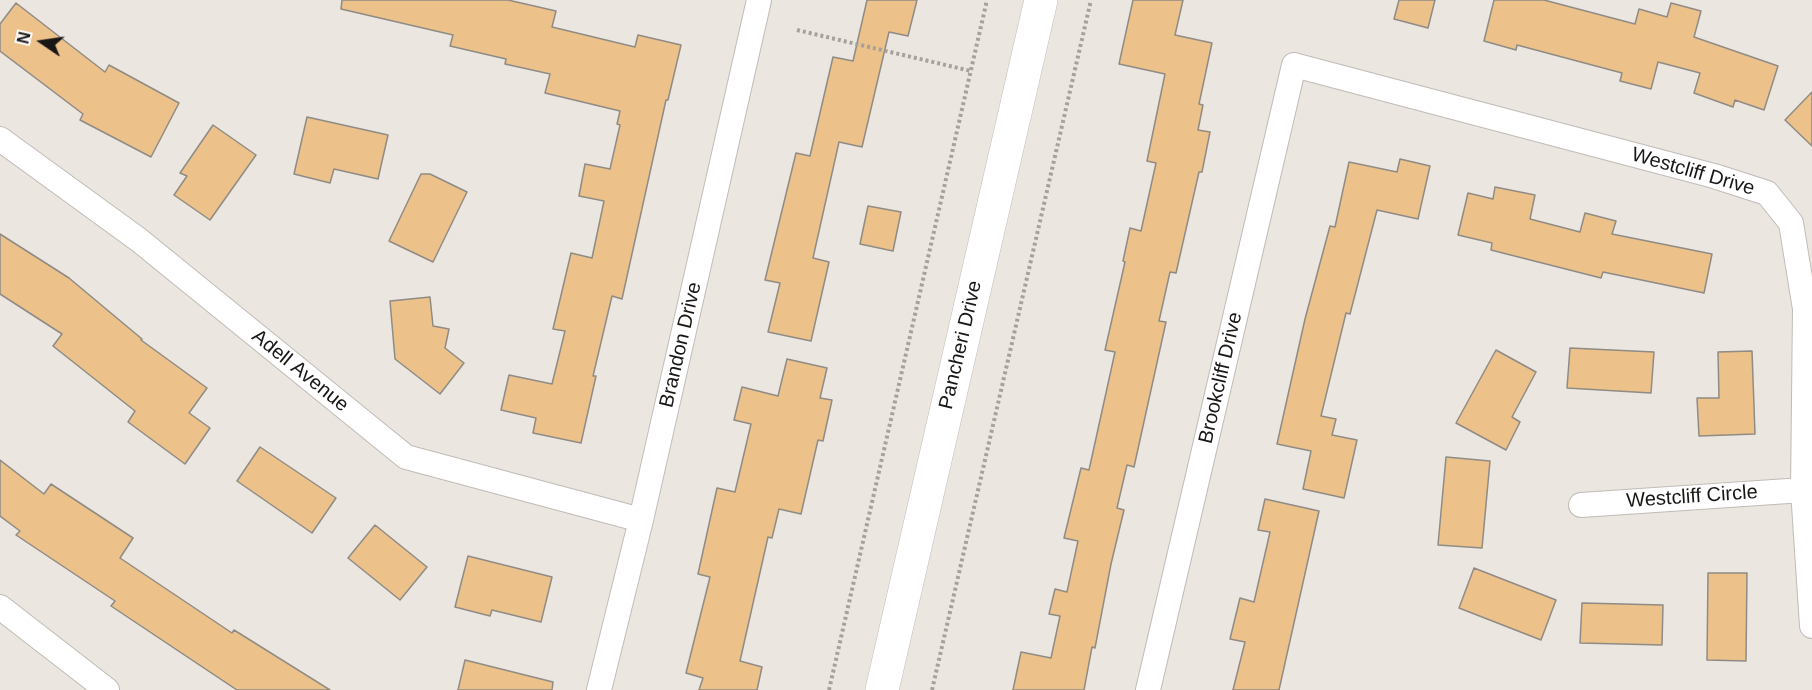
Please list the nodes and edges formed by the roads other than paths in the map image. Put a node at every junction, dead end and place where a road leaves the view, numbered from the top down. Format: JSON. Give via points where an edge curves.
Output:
{"nodes":[{"id":1,"x":759,"y":0,"type":"edge"},
{"id":2,"x":1041,"y":0,"type":"edge"},
{"id":3,"x":1294,"y":65,"type":"joint"},
{"id":4,"x":0,"y":139,"type":"edge"},
{"id":5,"x":1803,"y":490,"type":"junction"},
{"id":6,"x":1581,"y":505,"type":"dead end"},
{"id":7,"x":641,"y":520,"type":"junction"},
{"id":8,"x":0,"y":607,"type":"edge"},
{"id":9,"x":1812,"y":626,"type":"edge"},
{"id":10,"x":107,"y":690,"type":"edge"},
{"id":11,"x":599,"y":690,"type":"edge"},
{"id":12,"x":882,"y":690,"type":"edge"},
{"id":13,"x":1148,"y":690,"type":"edge"}],
"edges":[{"from":1,"to":7,"type":"street","name":"Brandon Drive"},
{"from":2,"to":12,"type":"street","name":"Pancheri Drive"},
{"from":3,"to":5,"type":"street","name":"Westcliff Drive","via":[[1767,193],[1791,224],[1805,309]]},
{"from":3,"to":13,"type":"street","name":"Brookcliff Drive"},
{"from":4,"to":7,"type":"street","name":"Adell Avenue","via":[[139,240],[406,457]]},
{"from":5,"to":6,"type":"street","name":"Westcliff Circle"},
{"from":5,"to":9,"type":"street","name":"Westcliff Drive"},
{"from":7,"to":11,"type":"street","name":"Brandon Drive"},
{"from":8,"to":10,"type":"street"}]}
